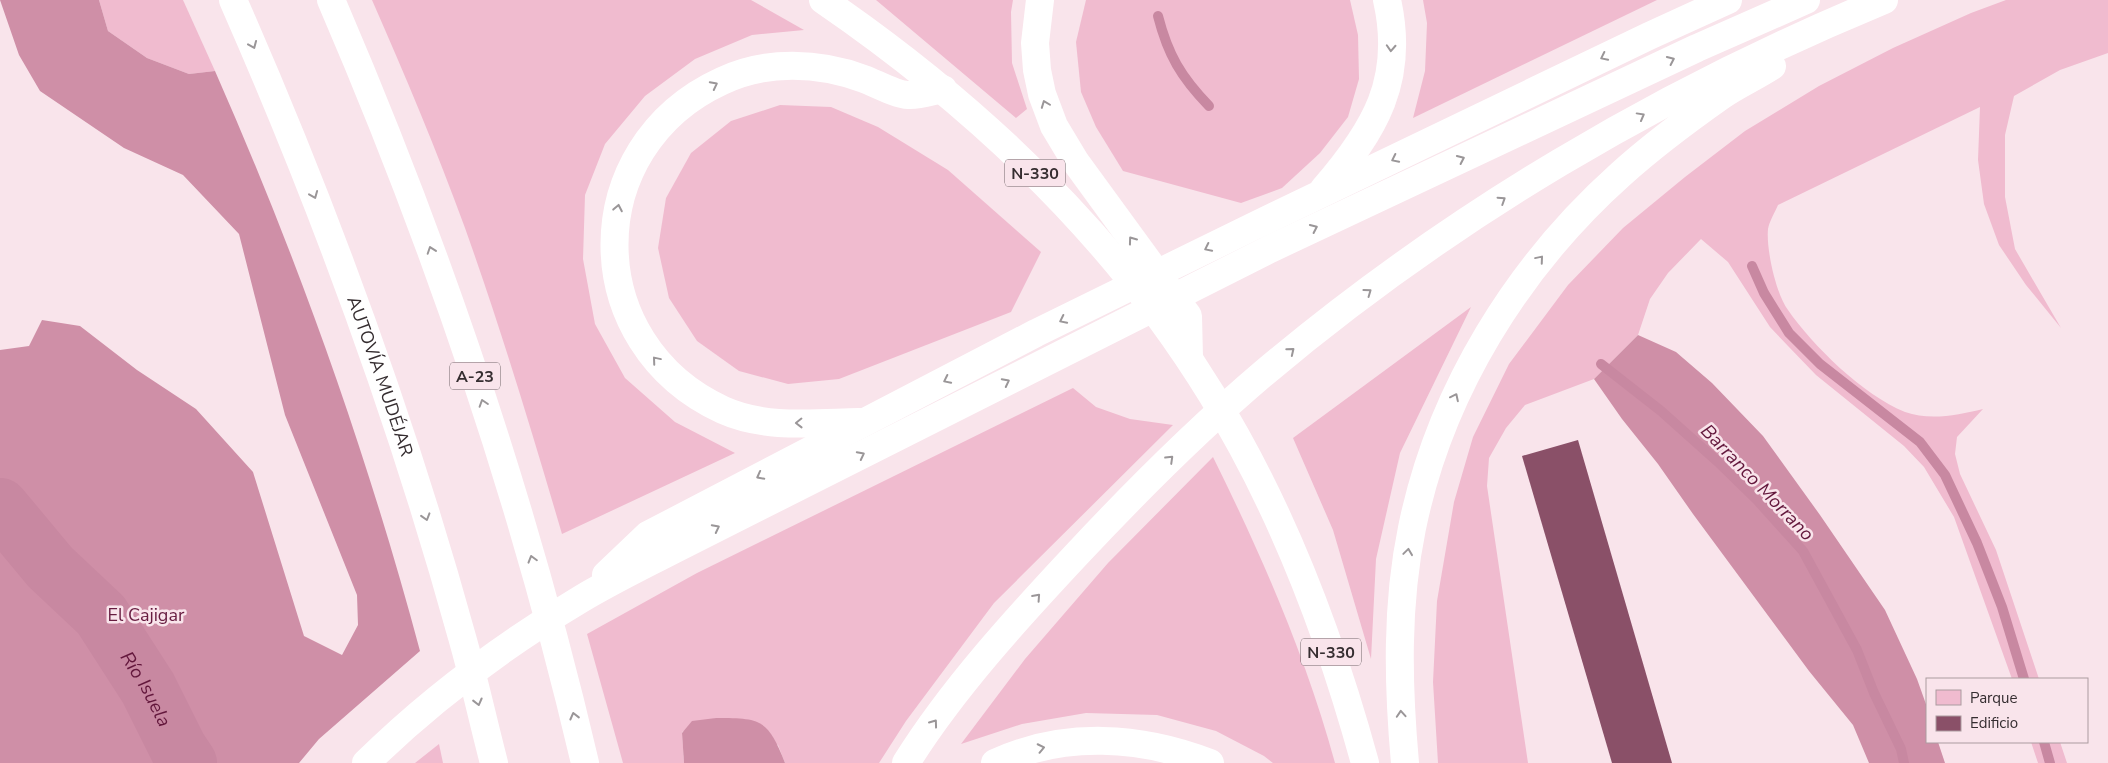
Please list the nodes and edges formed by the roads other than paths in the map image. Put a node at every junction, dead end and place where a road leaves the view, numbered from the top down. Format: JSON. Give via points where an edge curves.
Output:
{"nodes":[{"id":1,"x":233,"y":0,"type":"edge"},
{"id":2,"x":331,"y":0,"type":"edge"},
{"id":3,"x":823,"y":0,"type":"edge"},
{"id":4,"x":1040,"y":0,"type":"edge"},
{"id":5,"x":1387,"y":0,"type":"edge"},
{"id":6,"x":1728,"y":0,"type":"edge"},
{"id":7,"x":1806,"y":0,"type":"edge"},
{"id":8,"x":1884,"y":0,"type":"edge"},
{"id":9,"x":1843,"y":17,"type":"junction"},
{"id":10,"x":943,"y":89,"type":"junction"},
{"id":11,"x":1317,"y":196,"type":"junction"},
{"id":12,"x":1188,"y":358,"type":"junction"},
{"id":13,"x":865,"y":421,"type":"junction"},
{"id":14,"x":582,"y":598,"type":"junction"},
{"id":15,"x":366,"y":763,"type":"edge"},
{"id":16,"x":494,"y":763,"type":"edge"},
{"id":17,"x":585,"y":763,"type":"edge"},
{"id":18,"x":906,"y":763,"type":"edge"},
{"id":19,"x":995,"y":763,"type":"edge"},
{"id":20,"x":1210,"y":763,"type":"edge"},
{"id":21,"x":1365,"y":763,"type":"edge"},
{"id":22,"x":1404,"y":763,"type":"edge"}],
"edges":[{"from":1,"to":16,"type":"highway","name":"AUTOVÍA MUDÉJAR","one_way":true,"via":[[324,220],[364,328],[457,618]]},
{"from":17,"to":2,"type":"highway","number":"A-23","one_way":true,"via":[[536,575],[473,372],[420,218]]},
{"from":3,"to":10,"type":"highway","number":"N-330"},
{"from":12,"to":4,"type":"highway","one_way":true,"via":[[1188,316],[1054,126],[1037,70],[1035,43]]},
{"from":5,"to":11,"type":"highway","one_way":true,"via":[[1392,42],[1384,94],[1374,122],[1358,148]]},
{"from":6,"to":11,"type":"highway","one_way":true},
{"from":14,"to":7,"type":"highway","one_way":true,"via":[[1270,249]]},
{"from":8,"to":9,"type":"highway"},
{"from":18,"to":9,"type":"highway","one_way":true,"via":[[991,650],[1135,493],[1248,387],[1328,320],[1453,231],[1583,148],[1718,74]]},
{"from":22,"to":9,"type":"highway","one_way":true,"via":[[1400,649],[1403,592],[1412,527],[1446,420],[1477,353],[1537,262],[1621,174],[1723,95]]},
{"from":10,"to":12,"type":"highway","number":"N-330","via":[[1025,163],[1076,216],[1124,272]]},
{"from":13,"to":10,"type":"highway","one_way":true,"via":[[782,424],[751,419],[724,411],[676,382],[640,339],[618,287],[614,260],[618,204],[627,177],[656,129],[698,92],[724,80],[778,66],[807,66],[837,70],[907,96]]},
{"from":11,"to":13,"type":"highway","one_way":true,"via":[[1036,333]]},
{"from":12,"to":21,"type":"highway","number":"N-330","via":[[1238,438],[1289,543],[1341,682]]},
{"from":13,"to":14,"type":"highway","one_way":true,"via":[[648,535]]},
{"from":14,"to":15,"type":"highway","via":[[452,688]]},
{"from":19,"to":20,"type":"highway","one_way":true,"via":[[1036,748],[1096,740],[1157,746]]}]}
